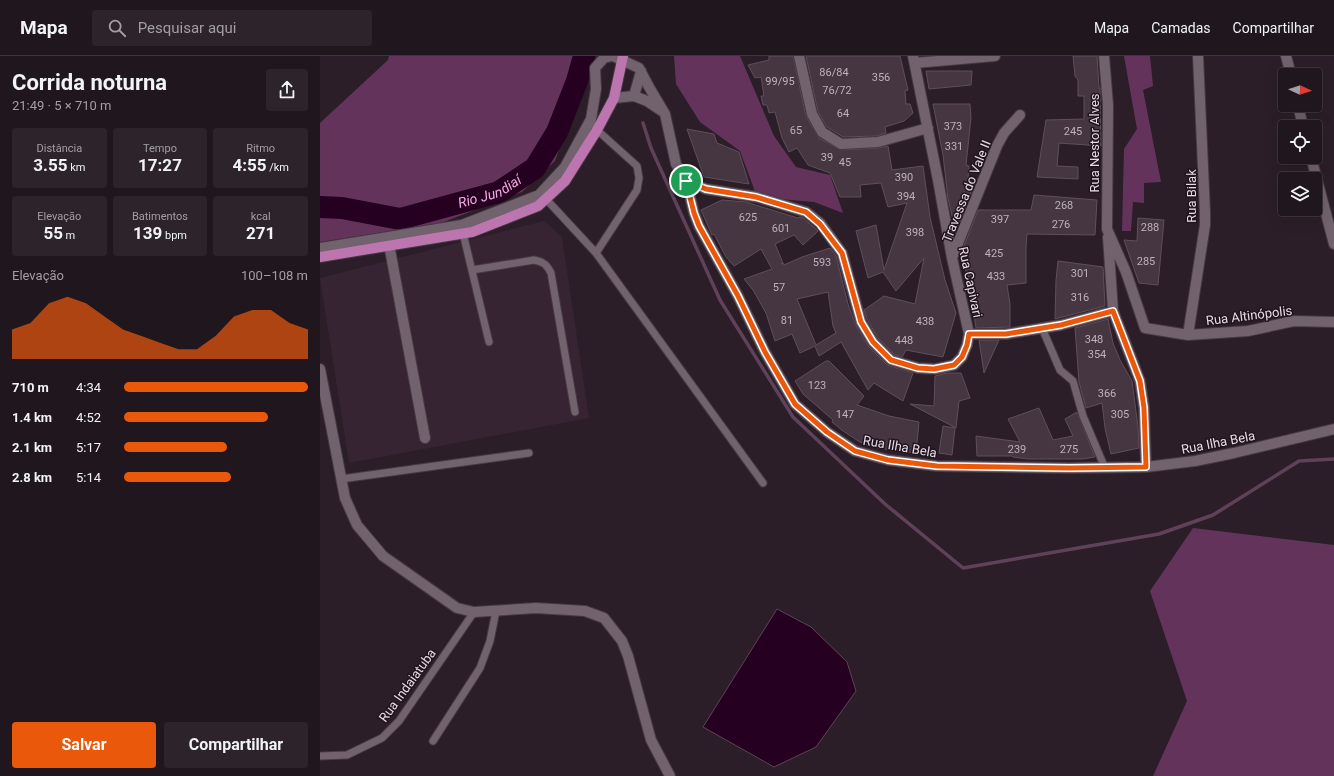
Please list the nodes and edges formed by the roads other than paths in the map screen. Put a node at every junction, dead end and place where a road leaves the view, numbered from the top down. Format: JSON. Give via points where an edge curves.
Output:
{"nodes":[{"id":1,"x":799,"y":56,"type":"edge"},
{"id":2,"x":995,"y":56,"type":"edge"},
{"id":3,"x":1104,"y":56,"type":"edge"},
{"id":4,"x":1198,"y":56,"type":"edge"},
{"id":5,"x":1286,"y":56,"type":"edge"},
{"id":6,"x":618,"y":57,"type":"edge"},
{"id":7,"x":914,"y":60,"type":"edge"},
{"id":8,"x":1289,"y":68,"type":"edge"},
{"id":9,"x":641,"y":71,"type":"junction"},
{"id":10,"x":634,"y":96,"type":"junction"},
{"id":11,"x":614,"y":98,"type":"junction"},
{"id":12,"x":665,"y":114,"type":"junction"},
{"id":13,"x":1020,"y":115,"type":"dead end"},
{"id":14,"x":591,"y":119,"type":"junction"},
{"id":15,"x":928,"y":128,"type":"junction"},
{"id":16,"x":597,"y":130,"type":"junction"},
{"id":17,"x":1313,"y":164,"type":"edge"},
{"id":18,"x":686,"y":181,"type":"junction"},
{"id":19,"x":545,"y":194,"type":"junction"},
{"id":20,"x":462,"y":229,"type":"junction"},
{"id":21,"x":1107,"y":229,"type":"junction"},
{"id":22,"x":389,"y":241,"type":"junction"},
{"id":23,"x":1334,"y":244,"type":"edge"},
{"id":24,"x":320,"y":248,"type":"edge"},
{"id":25,"x":596,"y":253,"type":"junction"},
{"id":26,"x":320,"y":258,"type":"edge"},
{"id":27,"x":952,"y":258,"type":"junction"},
{"id":28,"x":472,"y":270,"type":"junction"},
{"id":29,"x":1113,"y":311,"type":"junction"},
{"id":30,"x":1334,"y":322,"type":"edge"},
{"id":31,"x":1042,"y":328,"type":"junction"},
{"id":32,"x":1145,"y":328,"type":"joint"},
{"id":33,"x":969,"y":334,"type":"junction"},
{"id":34,"x":1188,"y":335,"type":"junction"},
{"id":35,"x":489,"y":342,"type":"dead end"},
{"id":36,"x":320,"y":369,"type":"edge"},
{"id":37,"x":576,"y":412,"type":"dead end"},
{"id":38,"x":1334,"y":429,"type":"edge"},
{"id":39,"x":425,"y":438,"type":"dead end"},
{"id":40,"x":529,"y":453,"type":"dead end"},
{"id":41,"x":1146,"y":467,"type":"junction"},
{"id":42,"x":1105,"y":468,"type":"junction"},
{"id":43,"x":341,"y":479,"type":"junction"},
{"id":44,"x":763,"y":483,"type":"dead end"},
{"id":45,"x":496,"y":611,"type":"junction"},
{"id":46,"x":474,"y":612,"type":"junction"},
{"id":47,"x":433,"y":741,"type":"dead end"},
{"id":48,"x":320,"y":756,"type":"edge"},
{"id":49,"x":670,"y":776,"type":"edge"}],
"edges":[{"from":1,"to":15,"type":"street","via":[[812,114],[822,132],[841,144],[878,142]]},
{"from":2,"to":7,"type":"street"},
{"from":3,"to":21,"type":"street","name":"Rua Nestor Alves","via":[[1108,105]]},
{"from":4,"to":34,"type":"street","name":"Rua Bilak","via":[[1205,225]]},
{"from":5,"to":8,"type":"street"},
{"from":6,"to":9,"type":"street"},
{"from":6,"to":11,"type":"main road"},
{"from":6,"to":14,"type":"street","via":[[604,58],[595,68],[596,89]]},
{"from":7,"to":15,"type":"street","name":"Rua Capivari"},
{"from":9,"to":10,"type":"street"},
{"from":9,"to":12,"type":"street","name":"Rua Ilha Bela"},
{"from":10,"to":11,"type":"street"},
{"from":10,"to":12,"type":"street","via":[[647,101]]},
{"from":11,"to":16,"type":"main road"},
{"from":12,"to":18,"type":"street","name":"Rua Ilha Bela","via":[[676,164]]},
{"from":13,"to":27,"type":"street","name":"Travessa do Vale II","via":[[1004,133],[997,146]]},
{"from":14,"to":16,"type":"lane"},
{"from":14,"to":19,"type":"street","via":[[565,167]]},
{"from":15,"to":27,"type":"street","name":"Rua Capivari"},
{"from":16,"to":19,"type":"main road","via":[[565,181]]},
{"from":16,"to":25,"type":"lane","via":[[637,166],[639,178],[637,190]]},
{"from":17,"to":23,"type":"street"},
{"from":18,"to":33,"type":"street","name":"Rua Capivari","via":[[706,189],[756,197],[806,212],[820,224],[842,253],[861,322],[873,342],[891,360],[918,368],[934,369],[954,365],[962,357]]},
{"from":18,"to":42,"type":"street","name":"Rua Ilha Bela","via":[[699,226],[738,296],[765,352],[795,404],[827,432],[855,451],[888,460],[937,466]]},
{"from":19,"to":20,"type":"main road","via":[[538,206],[472,232]]},
{"from":19,"to":25,"type":"lane"},
{"from":20,"to":22,"type":"main road"},
{"from":20,"to":28,"type":"lane"},
{"from":21,"to":29,"type":"street","name":"Rua Nestor Alves"},
{"from":21,"to":32,"type":"street","name":"Rua Nestor Alves","via":[[1126,272]]},
{"from":22,"to":24,"type":"street"},
{"from":22,"to":26,"type":"main road"},
{"from":22,"to":39,"type":"street"},
{"from":25,"to":44,"type":"lane"},
{"from":27,"to":33,"type":"street","name":"Rua Capivari"},
{"from":28,"to":35,"type":"lane"},
{"from":28,"to":37,"type":"lane","via":[[534,260],[542,261],[547,266],[551,273]]},
{"from":29,"to":31,"type":"street"},
{"from":29,"to":41,"type":"street","name":"Rua Nestor Alves","via":[[1140,381],[1144,408]]},
{"from":30,"to":34,"type":"street","name":"Rua Altinópolis","via":[[1294,321],[1248,331]]},
{"from":31,"to":33,"type":"street","via":[[1006,334]]},
{"from":31,"to":42,"type":"lane","via":[[1060,370],[1073,381],[1083,416]]},
{"from":32,"to":34,"type":"street","name":"Rua Altinópolis"},
{"from":36,"to":43,"type":"street"},
{"from":38,"to":41,"type":"street","name":"Rua Ilha Bela","via":[[1195,461]]},
{"from":40,"to":43,"type":"lane"},
{"from":41,"to":42,"type":"street","name":"Rua Ilha Bela"},
{"from":43,"to":46,"type":"street","via":[[345,498],[357,525],[383,556],[457,608]]},
{"from":45,"to":46,"type":"street"},
{"from":45,"to":47,"type":"lane","via":[[490,641],[480,668]]},
{"from":45,"to":49,"type":"street","via":[[536,608],[585,610],[604,618],[622,641],[651,740]]},
{"from":46,"to":48,"type":"lane","name":"Rua Indaiatuba","via":[[399,721],[382,738],[347,755]]}]}
